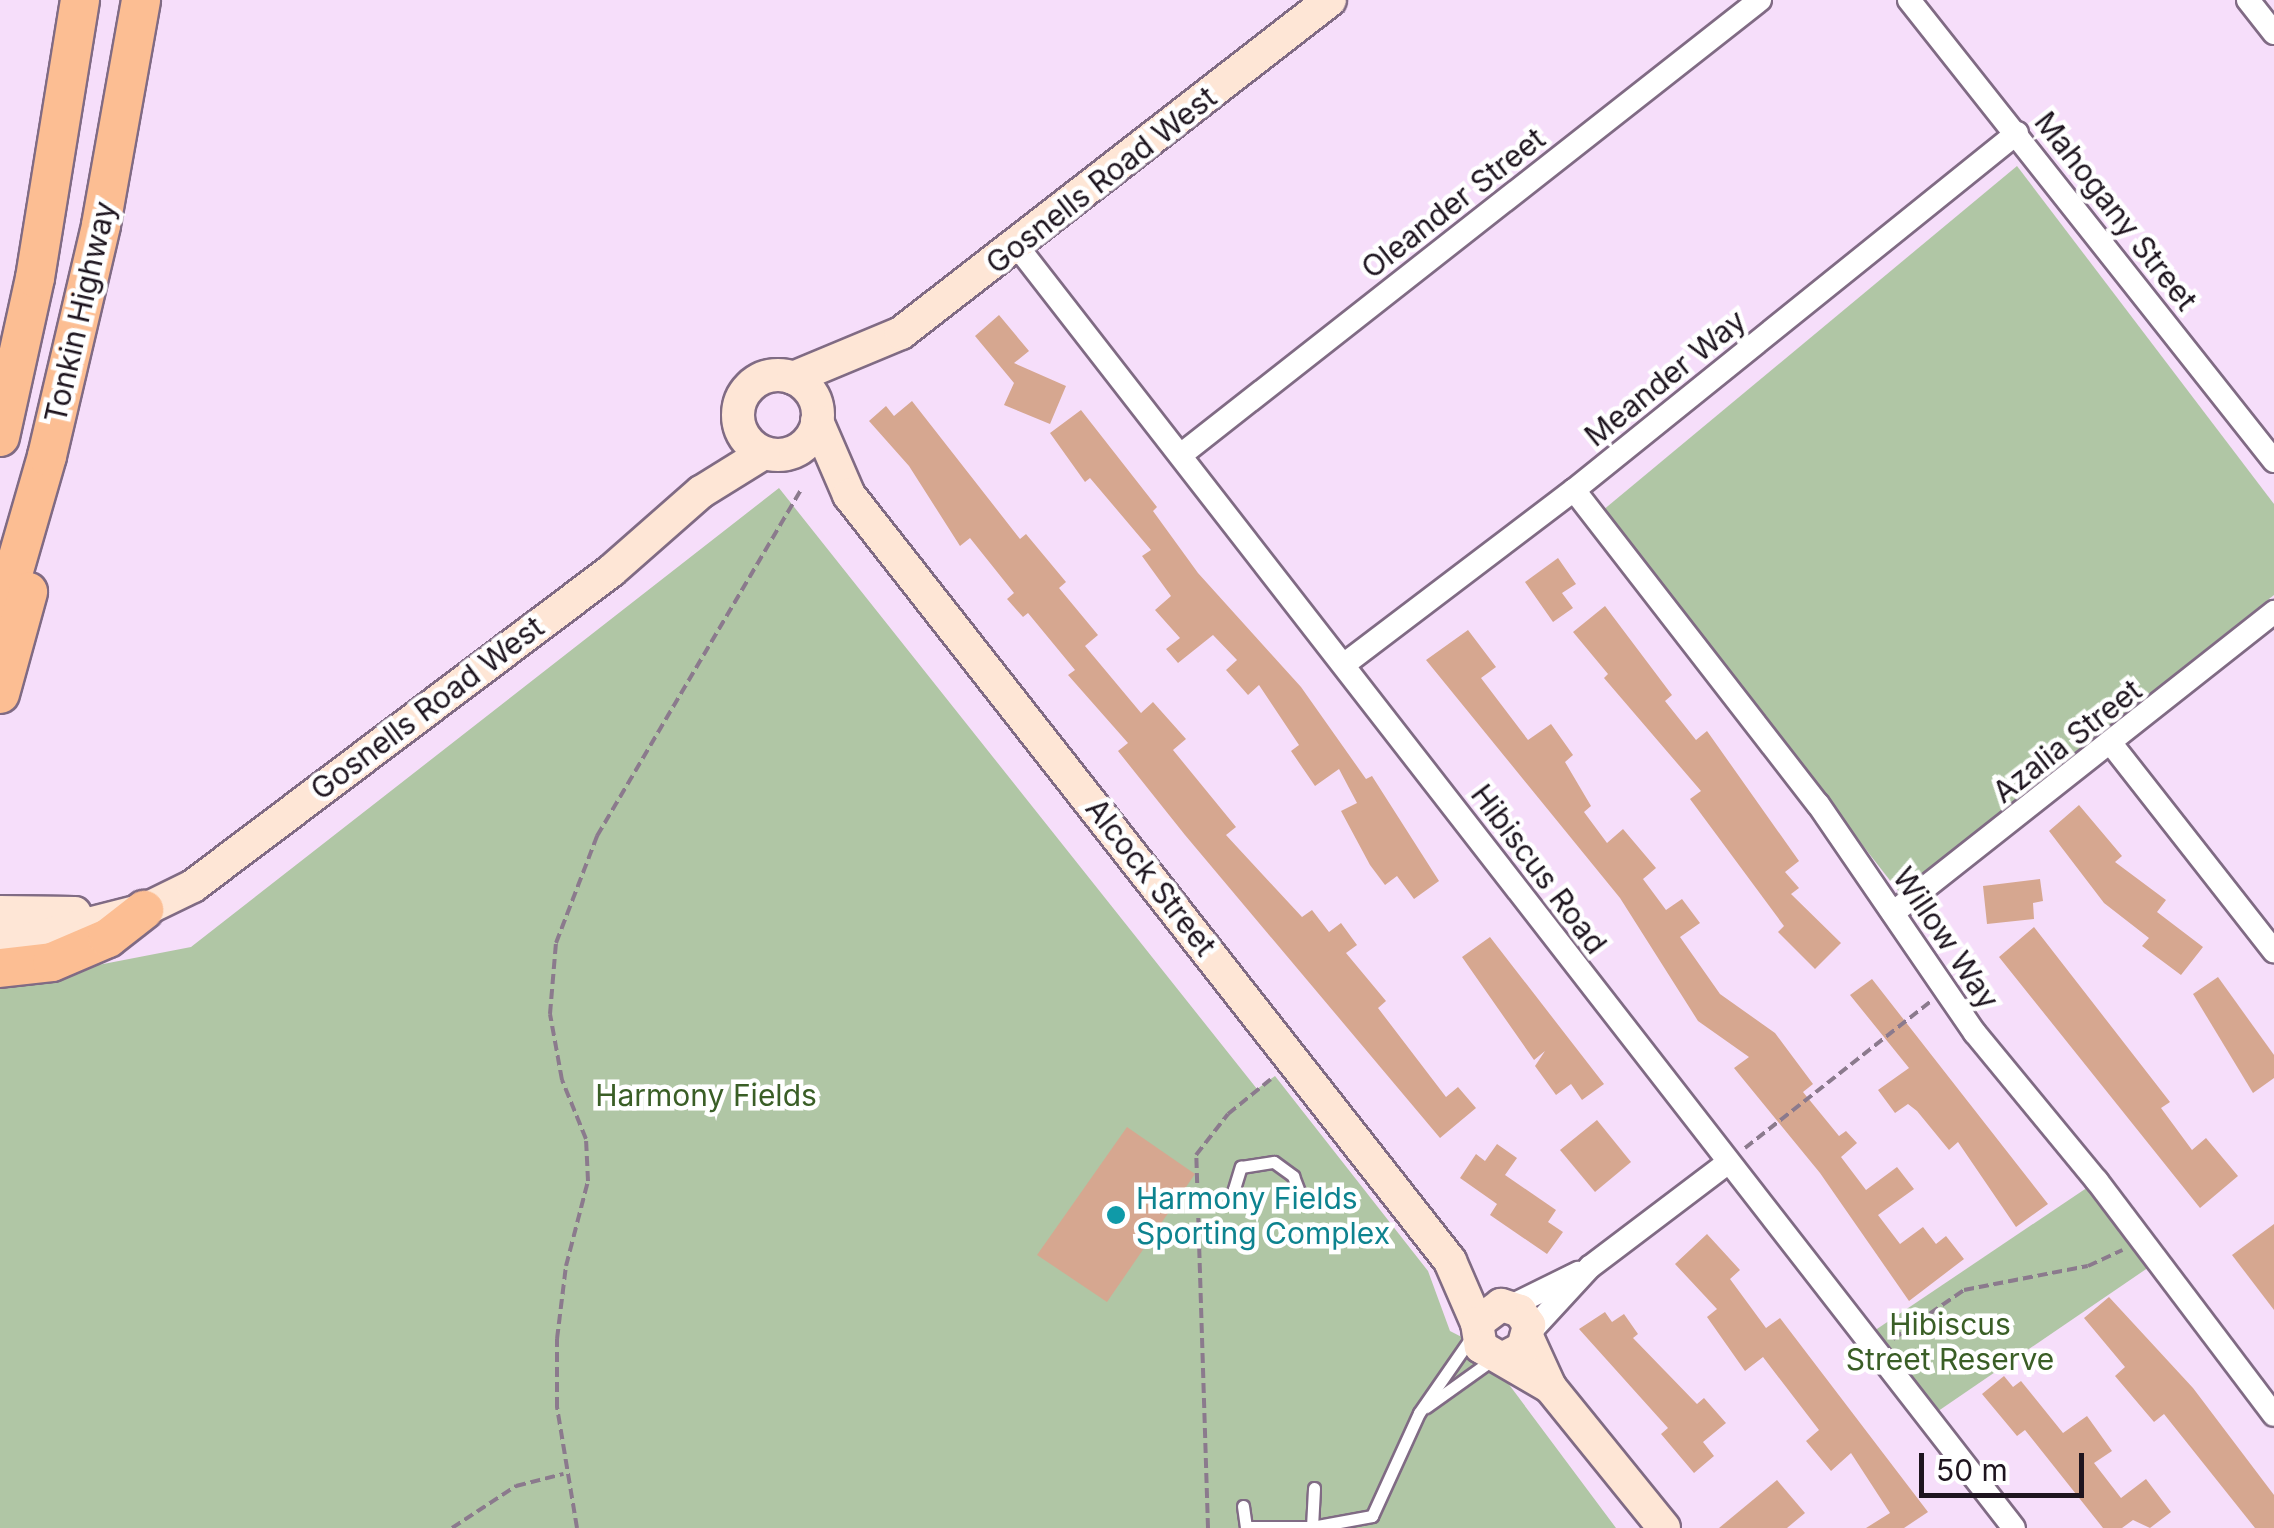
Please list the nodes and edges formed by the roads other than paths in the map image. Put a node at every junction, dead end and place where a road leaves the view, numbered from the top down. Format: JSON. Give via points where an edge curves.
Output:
{"nodes":[{"id":1,"x":80,"y":0,"type":"edge"},
{"id":2,"x":141,"y":0,"type":"edge"},
{"id":3,"x":1330,"y":0,"type":"edge"},
{"id":4,"x":1760,"y":0,"type":"edge"},
{"id":5,"x":1910,"y":0,"type":"edge"},
{"id":6,"x":2248,"y":0,"type":"edge"},
{"id":7,"x":2274,"y":34,"type":"edge"},
{"id":8,"x":2017,"y":133,"type":"junction"},
{"id":9,"x":1017,"y":246,"type":"junction"},
{"id":10,"x":867,"y":353,"type":"junction"},
{"id":11,"x":793,"y":378,"type":"junction"},
{"id":12,"x":818,"y":417,"type":"junction"},
{"id":13,"x":738,"y":420,"type":"junction"},
{"id":14,"x":0,"y":436,"type":"edge"},
{"id":15,"x":771,"y":454,"type":"junction"},
{"id":16,"x":1182,"y":454,"type":"junction"},
{"id":17,"x":48,"y":456,"type":"junction"},
{"id":18,"x":2274,"y":461,"type":"edge"},
{"id":19,"x":1574,"y":490,"type":"junction"},
{"id":20,"x":701,"y":492,"type":"junction"},
{"id":21,"x":848,"y":495,"type":"junction"},
{"id":22,"x":2274,"y":612,"type":"edge"},
{"id":23,"x":0,"y":619,"type":"edge"},
{"id":24,"x":1346,"y":662,"type":"junction"},
{"id":25,"x":0,"y":694,"type":"edge"},
{"id":26,"x":2112,"y":746,"type":"junction"},
{"id":27,"x":144,"y":910,"type":"junction"},
{"id":28,"x":0,"y":912,"type":"edge"},
{"id":29,"x":1894,"y":913,"type":"junction"},
{"id":30,"x":0,"y":939,"type":"edge"},
{"id":31,"x":2274,"y":951,"type":"edge"},
{"id":32,"x":0,"y":968,"type":"edge"},
{"id":33,"x":1726,"y":1164,"type":"junction"},
{"id":34,"x":1300,"y":1194,"type":"dead end"},
{"id":35,"x":1230,"y":1202,"type":"dead end"},
{"id":36,"x":1590,"y":1267,"type":"junction"},
{"id":37,"x":1503,"y":1331,"type":"junction"},
{"id":38,"x":1419,"y":1413,"type":"junction"},
{"id":39,"x":2274,"y":1415,"type":"edge"},
{"id":40,"x":1314,"y":1488,"type":"dead end"},
{"id":41,"x":1243,"y":1506,"type":"dead end"},
{"id":42,"x":1312,"y":1527,"type":"edge"},
{"id":43,"x":1664,"y":1528,"type":"edge"},
{"id":44,"x":2014,"y":1528,"type":"edge"}],
"edges":[{"from":1,"to":14,"type":"highway","name":"Tonkin Highway","via":[[35,278]]},
{"from":2,"to":17,"type":"highway","name":"Tonkin Highway","via":[[105,207]]},
{"from":3,"to":9,"type":"main road","name":"Gosnells Road West"},
{"from":4,"to":16,"type":"street","name":"Oleander Street"},
{"from":5,"to":8,"type":"street","name":"Mahogany Street"},
{"from":6,"to":7,"type":"street"},
{"from":8,"to":18,"type":"street","name":"Mahogany Street"},
{"from":8,"to":19,"type":"street","name":"Meander Way"},
{"from":9,"to":10,"type":"main road","name":"Gosnells Road West"},
{"from":9,"to":16,"type":"street","name":"Hibiscus Road"},
{"from":10,"to":11,"type":"main road","name":"Gosnells Road West"},
{"from":10,"to":12,"type":"main road","name":"Gosnells Road West"},
{"from":11,"to":12,"type":"main road","via":[[810,392]]},
{"from":11,"to":13,"type":"main road","name":"Gosnells Road West","via":[[754,383]]},
{"from":12,"to":15,"type":"main road","name":"Gosnells Road West","via":[[799,449]]},
{"from":12,"to":21,"type":"main road","name":"Alcock Street"},
{"from":13,"to":15,"type":"main road","via":[[746,440]]},
{"from":13,"to":20,"type":"main road","name":"Gosnells Road West"},
{"from":15,"to":20,"type":"main road","name":"Gosnells Road West"},
{"from":15,"to":21,"type":"main road","name":"Alcock Street"},
{"from":16,"to":24,"type":"street","name":"Hibiscus Road"},
{"from":17,"to":23,"type":"highway","name":"Tonkin Highway"},
{"from":17,"to":25,"type":"highway","via":[[33,575]]},
{"from":19,"to":24,"type":"street","name":"Meander Way"},
{"from":19,"to":29,"type":"street","name":"Willow Way","via":[[1818,804]]},
{"from":20,"to":27,"type":"main road","name":"Gosnells Road West","via":[[623,562],[234,858]]},
{"from":21,"to":37,"type":"main road","name":"Alcock Street"},
{"from":22,"to":26,"type":"street","name":"Azalia Street"},
{"from":24,"to":33,"type":"street","name":"Hibiscus Road"},
{"from":26,"to":29,"type":"street","name":"Azalia Street"},
{"from":26,"to":31,"type":"street"},
{"from":27,"to":28,"type":"main road","name":"Gosnells Road West"},
{"from":27,"to":30,"type":"main road","name":"Gosnells Road West","via":[[30,939]]},
{"from":27,"to":32,"type":"highway","via":[[108,938],[52,962]]},
{"from":29,"to":39,"type":"street","name":"Willow Way","via":[[1945,990]]},
{"from":33,"to":36,"type":"street"},
{"from":33,"to":44,"type":"street","name":"Hibiscus Road"},
{"from":34,"to":35,"type":"lane","via":[[1292,1176],[1274,1162],[1241,1166]]},
{"from":36,"to":37,"type":"street"},
{"from":36,"to":37,"type":"street"},
{"from":37,"to":38,"type":"lane"},
{"from":37,"to":38,"type":"lane"},
{"from":37,"to":43,"type":"main road"},
{"from":38,"to":42,"type":"lane","via":[[1372,1516]]},
{"from":40,"to":42,"type":"lane"},
{"from":41,"to":42,"type":"lane","via":[[1246,1527]]}]}
